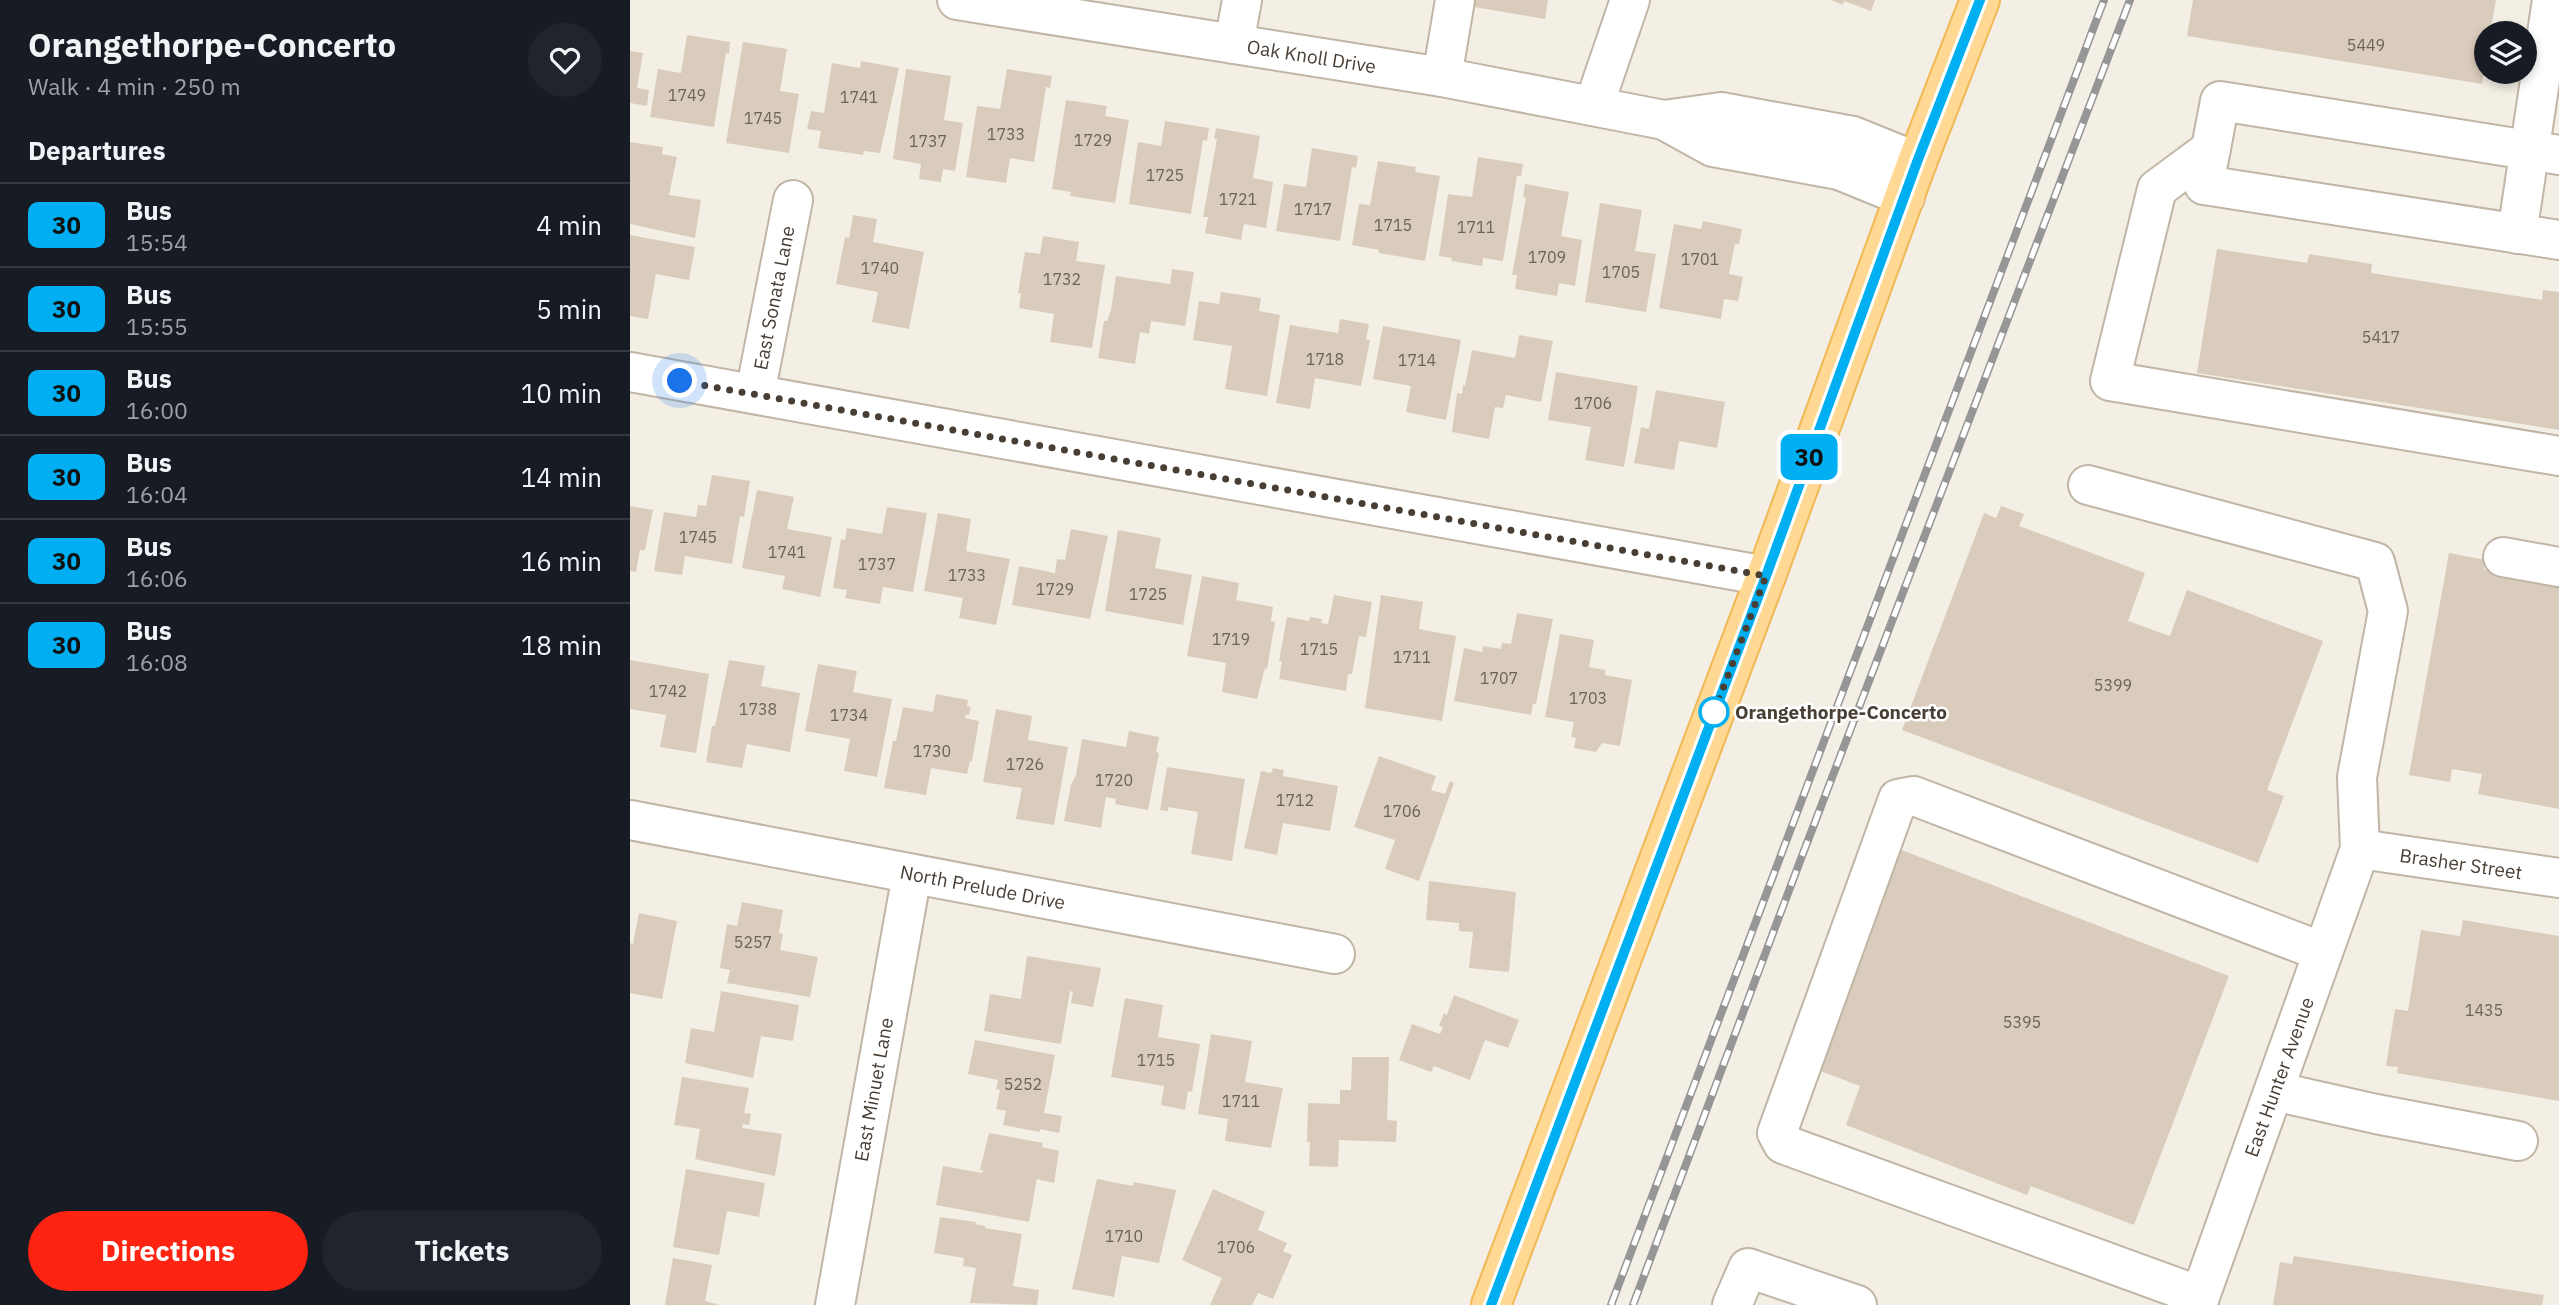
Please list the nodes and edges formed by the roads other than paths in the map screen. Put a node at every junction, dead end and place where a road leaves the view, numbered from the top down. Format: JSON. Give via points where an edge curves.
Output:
{"nodes":[{"id":1,"x":957,"y":0,"type":"edge"},
{"id":2,"x":1242,"y":0,"type":"edge"},
{"id":3,"x":1455,"y":0,"type":"edge"},
{"id":4,"x":1630,"y":0,"type":"edge"},
{"id":5,"x":1980,"y":0,"type":"edge"},
{"id":6,"x":2552,"y":0,"type":"edge"},
{"id":7,"x":1027,"y":5,"type":"edge"},
{"id":8,"x":1234,"y":44,"type":"junction"},
{"id":9,"x":1442,"y":77,"type":"junction"},
{"id":10,"x":1594,"y":105,"type":"junction"},
{"id":11,"x":2211,"y":149,"type":"junction"},
{"id":12,"x":2544,"y":152,"type":"edge"},
{"id":13,"x":1911,"y":180,"type":"junction"},
{"id":14,"x":793,"y":200,"type":"dead end"},
{"id":15,"x":2517,"y":234,"type":"junction"},
{"id":16,"x":2559,"y":240,"type":"edge"},
{"id":17,"x":630,"y":372,"type":"edge"},
{"id":18,"x":755,"y":394,"type":"junction"},
{"id":19,"x":2559,"y":456,"type":"edge"},
{"id":20,"x":2088,"y":485,"type":"dead end"},
{"id":21,"x":2503,"y":557,"type":"dead end"},
{"id":22,"x":2559,"y":567,"type":"edge"},
{"id":23,"x":1766,"y":576,"type":"junction"},
{"id":24,"x":630,"y":820,"type":"edge"},
{"id":25,"x":2360,"y":849,"type":"junction"},
{"id":26,"x":912,"y":874,"type":"junction"},
{"id":27,"x":2559,"y":878,"type":"edge"},
{"id":28,"x":2323,"y":952,"type":"junction"},
{"id":29,"x":1335,"y":954,"type":"dead end"},
{"id":30,"x":2274,"y":1090,"type":"junction"},
{"id":31,"x":2518,"y":1141,"type":"dead end"},
{"id":32,"x":2199,"y":1301,"type":"edge"},
{"id":33,"x":835,"y":1305,"type":"edge"},
{"id":34,"x":1491,"y":1305,"type":"edge"},
{"id":35,"x":1732,"y":1305,"type":"edge"},
{"id":36,"x":1857,"y":1305,"type":"edge"}],
"edges":[{"from":1,"to":7,"type":"street","name":"Oak Knoll Drive"},
{"from":2,"to":8,"type":"street"},
{"from":3,"to":9,"type":"street"},
{"from":4,"to":10,"type":"street"},
{"from":5,"to":13,"type":"main road"},
{"from":6,"to":12,"type":"street"},
{"from":7,"to":8,"type":"street","name":"Oak Knoll Drive"},
{"from":8,"to":9,"type":"street","name":"Oak Knoll Drive"},
{"from":9,"to":10,"type":"street","name":"Oak Knoll Drive"},
{"from":10,"to":13,"type":"street","name":"Oak Knoll Drive","via":[[1664,120],[1713,148]]},
{"from":11,"to":12,"type":"street","via":[[2220,101]]},
{"from":11,"to":15,"type":"street","via":[[2204,185]]},
{"from":11,"to":19,"type":"street","via":[[2157,189],[2110,380]]},
{"from":12,"to":15,"type":"street"},
{"from":13,"to":23,"type":"main road"},
{"from":14,"to":18,"type":"street","name":"East Sonata Lane"},
{"from":15,"to":16,"type":"street"},
{"from":17,"to":18,"type":"street"},
{"from":18,"to":23,"type":"street"},
{"from":20,"to":25,"type":"street","via":[[2375,562],[2388,611],[2357,777]]},
{"from":21,"to":22,"type":"street"},
{"from":23,"to":34,"type":"main road"},
{"from":24,"to":26,"type":"street","name":"North Prelude Drive"},
{"from":25,"to":27,"type":"street","name":"Brasher Street"},
{"from":25,"to":28,"type":"street","name":"East Hunter Avenue"},
{"from":26,"to":29,"type":"street","name":"North Prelude Drive"},
{"from":26,"to":33,"type":"street","name":"East Minuet Lane"},
{"from":28,"to":30,"type":"street","name":"East Hunter Avenue"},
{"from":28,"to":32,"type":"street","via":[[1914,796],[1898,799],[1777,1133],[1783,1144]]},
{"from":30,"to":31,"type":"street"},
{"from":30,"to":32,"type":"street","name":"East Hunter Avenue"},
{"from":35,"to":36,"type":"street","via":[[1748,1268]]}]}
